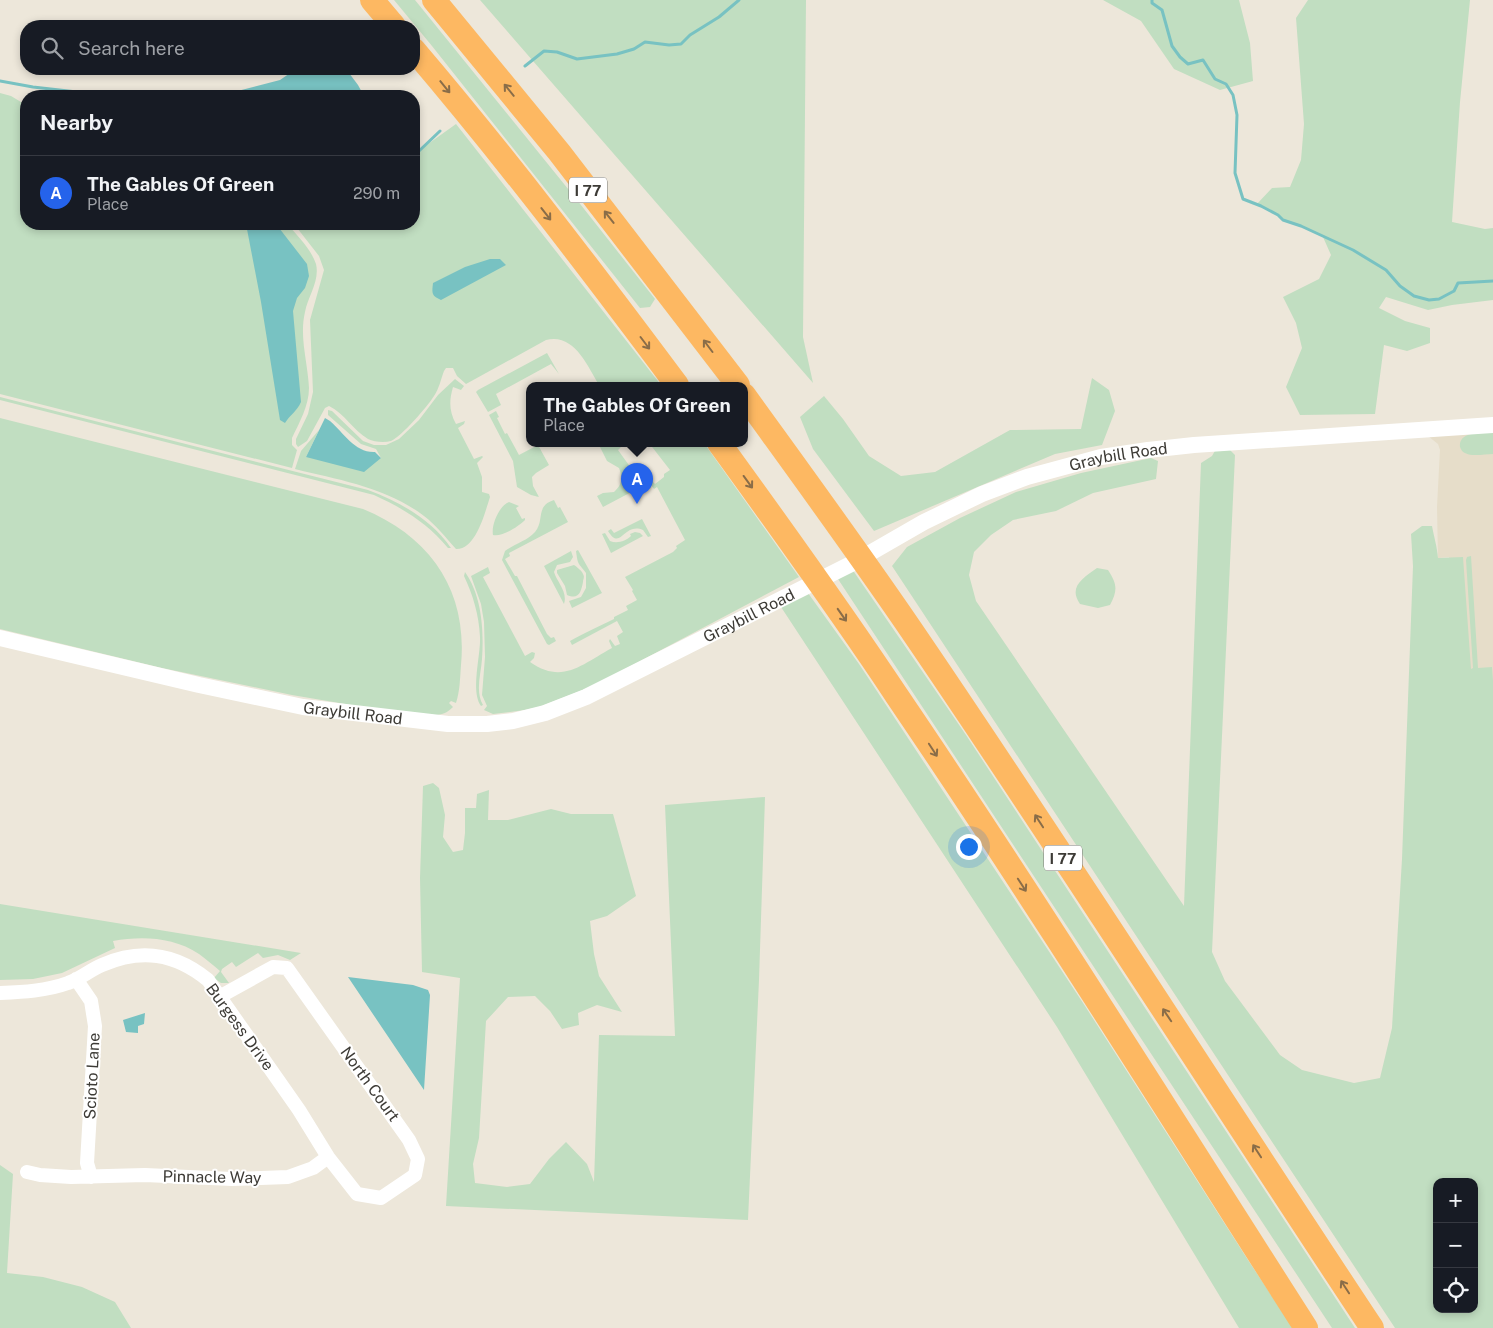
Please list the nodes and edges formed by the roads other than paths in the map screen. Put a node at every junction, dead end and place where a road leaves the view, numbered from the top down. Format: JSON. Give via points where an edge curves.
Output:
{"nodes":[{"id":1,"x":372,"y":0,"type":"edge"},
{"id":2,"x":434,"y":0,"type":"edge"},
{"id":3,"x":389,"y":20,"type":"edge"},
{"id":4,"x":420,"y":57,"type":"edge"},
{"id":5,"x":675,"y":382,"type":"edge"},
{"id":6,"x":736,"y":382,"type":"edge"},
{"id":7,"x":748,"y":401,"type":"edge"},
{"id":8,"x":1493,"y":425,"type":"edge"},
{"id":9,"x":723,"y":447,"type":"edge"},
{"id":10,"x":0,"y":638,"type":"edge"},
{"id":11,"x":76,"y":979,"type":"junction"},
{"id":12,"x":0,"y":993,"type":"edge"},
{"id":13,"x":220,"y":997,"type":"junction"},
{"id":14,"x":328,"y":1157,"type":"junction"},
{"id":15,"x":27,"y":1172,"type":"dead end"},
{"id":16,"x":92,"y":1177,"type":"junction"},
{"id":17,"x":1306,"y":1328,"type":"edge"},
{"id":18,"x":1372,"y":1328,"type":"edge"}],
"edges":[{"from":1,"to":3,"type":"highway"},
{"from":6,"to":2,"type":"highway","number":"I 77","one_way":true,"via":[[559,152]]},
{"from":4,"to":5,"type":"highway","one_way":true,"via":[[602,284]]},
{"from":18,"to":7,"type":"highway","number":"I 77","one_way":true,"via":[[977,727]]},
{"from":8,"to":10,"type":"street","name":"Graybill Road","via":[[1148,450],[1101,457],[1027,477],[924,522],[851,564],[586,697],[513,721],[448,724],[304,707]]},
{"from":9,"to":17,"type":"highway","one_way":true,"via":[[898,697],[1070,958]]},
{"from":11,"to":12,"type":"street","name":"Burgess Drive","via":[[38,990]]},
{"from":11,"to":13,"type":"street","name":"Burgess Drive","via":[[102,965],[131,956],[151,955],[173,958],[200,974]]},
{"from":11,"to":16,"type":"street","name":"Scioto Lane","via":[[91,1001],[95,1026],[87,1163]]},
{"from":13,"to":14,"type":"street","name":"Burgess Drive","via":[[300,1110]]},
{"from":13,"to":14,"type":"street","name":"North Court","via":[[273,966],[287,968],[409,1140],[418,1159],[415,1174],[381,1198],[357,1194]]},
{"from":14,"to":16,"type":"street","name":"Pinnacle Way","via":[[313,1168],[288,1177]]},
{"from":15,"to":16,"type":"street","name":"Pinnacle Way"}]}
